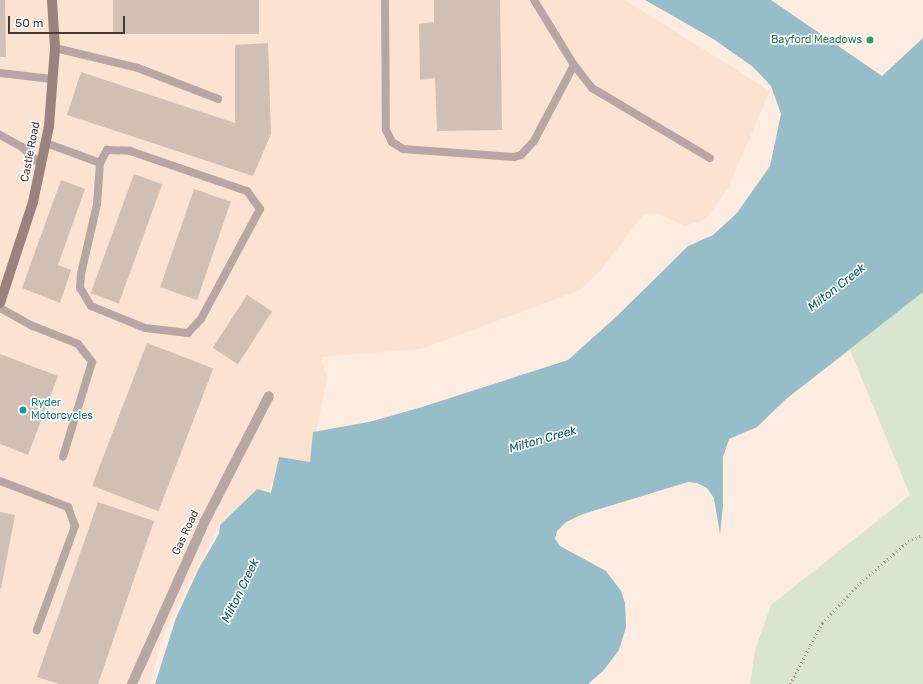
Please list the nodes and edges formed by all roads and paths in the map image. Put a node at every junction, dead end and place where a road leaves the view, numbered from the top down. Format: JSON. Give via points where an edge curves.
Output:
{"nodes":[{"id":1,"x":52,"y":0,"type":"edge"},
{"id":2,"x":385,"y":0,"type":"edge"},
{"id":3,"x":534,"y":0,"type":"edge"},
{"id":4,"x":55,"y":48,"type":"junction"},
{"id":5,"x":574,"y":65,"type":"junction"},
{"id":6,"x":0,"y":73,"type":"edge"},
{"id":7,"x":52,"y":79,"type":"junction"},
{"id":8,"x":218,"y":99,"type":"dead end"},
{"id":9,"x":0,"y":135,"type":"edge"},
{"id":10,"x":46,"y":143,"type":"junction"},
{"id":11,"x":710,"y":158,"type":"dead end"},
{"id":12,"x":100,"y":163,"type":"junction"},
{"id":13,"x":41,"y":165,"type":"junction"},
{"id":14,"x":0,"y":303,"type":"edge"},
{"id":15,"x":0,"y":308,"type":"edge"},
{"id":16,"x":269,"y":396,"type":"dead end"},
{"id":17,"x":63,"y":457,"type":"dead end"},
{"id":18,"x":0,"y":481,"type":"edge"},
{"id":19,"x":923,"y":535,"type":"edge"},
{"id":20,"x":37,"y":630,"type":"dead end"},
{"id":21,"x":132,"y":684,"type":"edge"},
{"id":22,"x":790,"y":684,"type":"edge"}],
"edges":[{"from":1,"to":4,"type":"main road","name":"Castle Road"},
{"from":2,"to":5,"type":"lane","via":[[386,130],[392,142],[403,149],[514,157],[534,141]]},
{"from":3,"to":5,"type":"lane"},
{"from":4,"to":7,"type":"main road","name":"Castle Road"},
{"from":4,"to":8,"type":"lane","via":[[138,68]]},
{"from":5,"to":11,"type":"lane","via":[[582,78],[602,96]]},
{"from":6,"to":7,"type":"lane"},
{"from":7,"to":10,"type":"main road","name":"Castle Road"},
{"from":9,"to":13,"type":"lane","via":[[22,147]]},
{"from":10,"to":12,"type":"lane"},
{"from":10,"to":13,"type":"main road","name":"Castle Road"},
{"from":12,"to":12,"type":"lane","via":[[107,150],[130,151],[247,191],[260,209],[201,319],[188,333],[146,328],[91,306],[80,288],[97,204]]},
{"from":13,"to":14,"type":"main road","name":"Castle Road","via":[[33,202]]},
{"from":15,"to":17,"type":"lane","via":[[33,326],[78,344],[92,362]]},
{"from":16,"to":21,"type":"street","name":"Gas Road","via":[[205,521]]},
{"from":18,"to":20,"type":"lane","via":[[68,507],[75,526]]},
{"from":19,"to":22,"type":"path","via":[[908,541],[860,583],[822,624]]}]}
